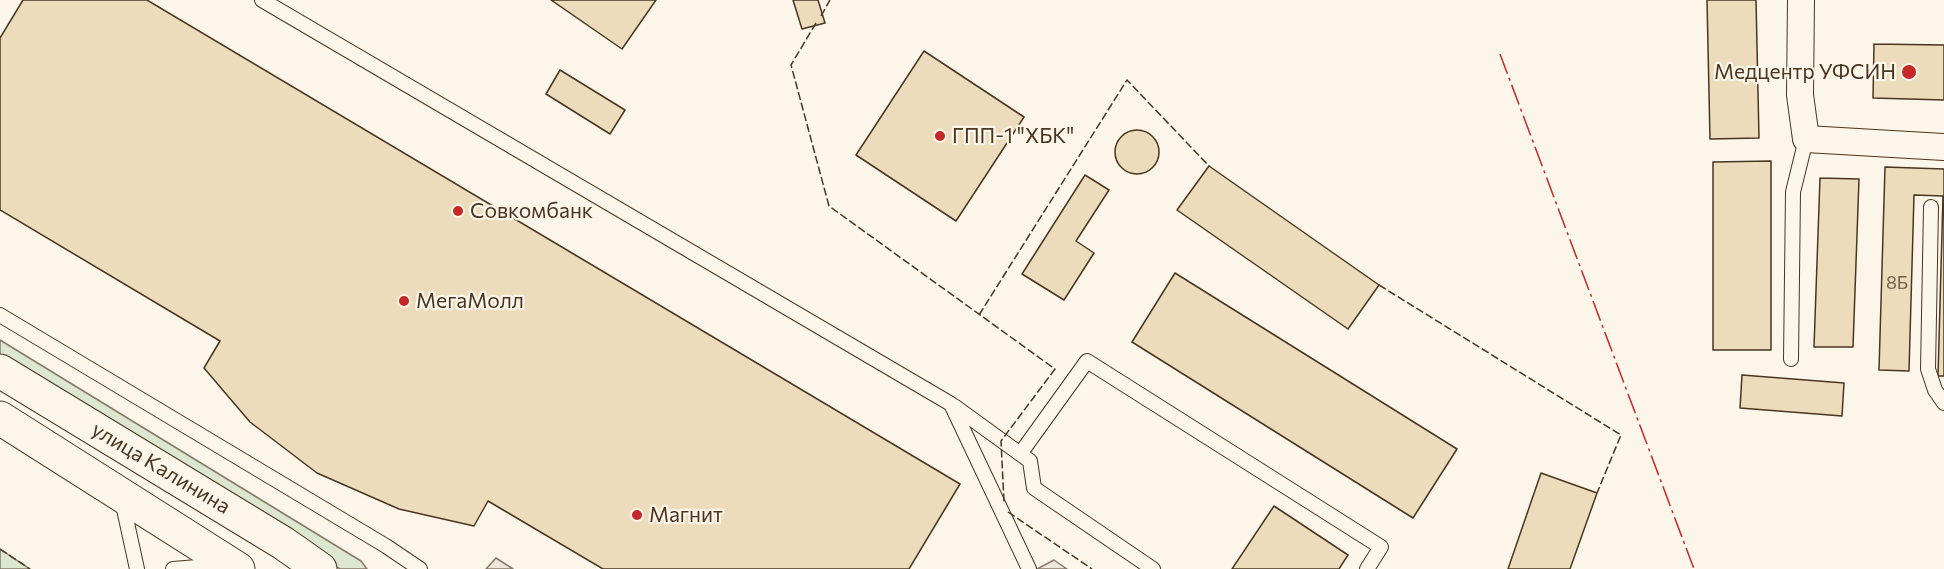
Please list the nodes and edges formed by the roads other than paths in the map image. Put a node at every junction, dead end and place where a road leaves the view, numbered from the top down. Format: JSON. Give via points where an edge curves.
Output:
{"nodes":[{"id":1,"x":262,"y":0,"type":"edge"},
{"id":2,"x":1801,"y":0,"type":"edge"},
{"id":3,"x":1806,"y":140,"type":"junction"},
{"id":4,"x":1944,"y":147,"type":"edge"},
{"id":5,"x":1931,"y":207,"type":"dead end"},
{"id":6,"x":0,"y":315,"type":"edge"},
{"id":7,"x":1791,"y":359,"type":"dead end"},
{"id":8,"x":0,"y":371,"type":"edge"},
{"id":9,"x":1944,"y":402,"type":"edge"},
{"id":10,"x":951,"y":404,"type":"junction"},
{"id":11,"x":0,"y":418,"type":"edge"},
{"id":12,"x":1020,"y":454,"type":"junction"},
{"id":13,"x":121,"y":495,"type":"junction"},
{"id":14,"x":235,"y":567,"type":"edge"},
{"id":15,"x":137,"y":569,"type":"edge"},
{"id":16,"x":173,"y":569,"type":"edge"},
{"id":17,"x":320,"y":569,"type":"edge"},
{"id":18,"x":420,"y":569,"type":"edge"},
{"id":19,"x":1029,"y":569,"type":"edge"},
{"id":20,"x":1153,"y":569,"type":"edge"},
{"id":21,"x":1367,"y":569,"type":"edge"}],
"edges":[{"from":1,"to":10,"type":"lane"},
{"from":2,"to":3,"type":"street","via":[[1800,95]]},
{"from":3,"to":4,"type":"street"},
{"from":3,"to":7,"type":"lane","via":[[1793,192]]},
{"from":5,"to":9,"type":"lane","via":[[1928,369]]},
{"from":6,"to":18,"type":"lane"},
{"from":8,"to":17,"type":"main road","name":"улица Калинина"},
{"from":10,"to":12,"type":"lane"},
{"from":10,"to":19,"type":"lane"},
{"from":11,"to":13,"type":"main road","name":"улица Калинина"},
{"from":12,"to":20,"type":"lane","via":[[1030,460],[1034,488]]},
{"from":12,"to":21,"type":"lane","via":[[1087,361],[1381,547]]},
{"from":13,"to":14,"type":"main road","name":"улица Калинина"},
{"from":13,"to":15,"type":"lane"},
{"from":14,"to":16,"type":"lane"}]}
